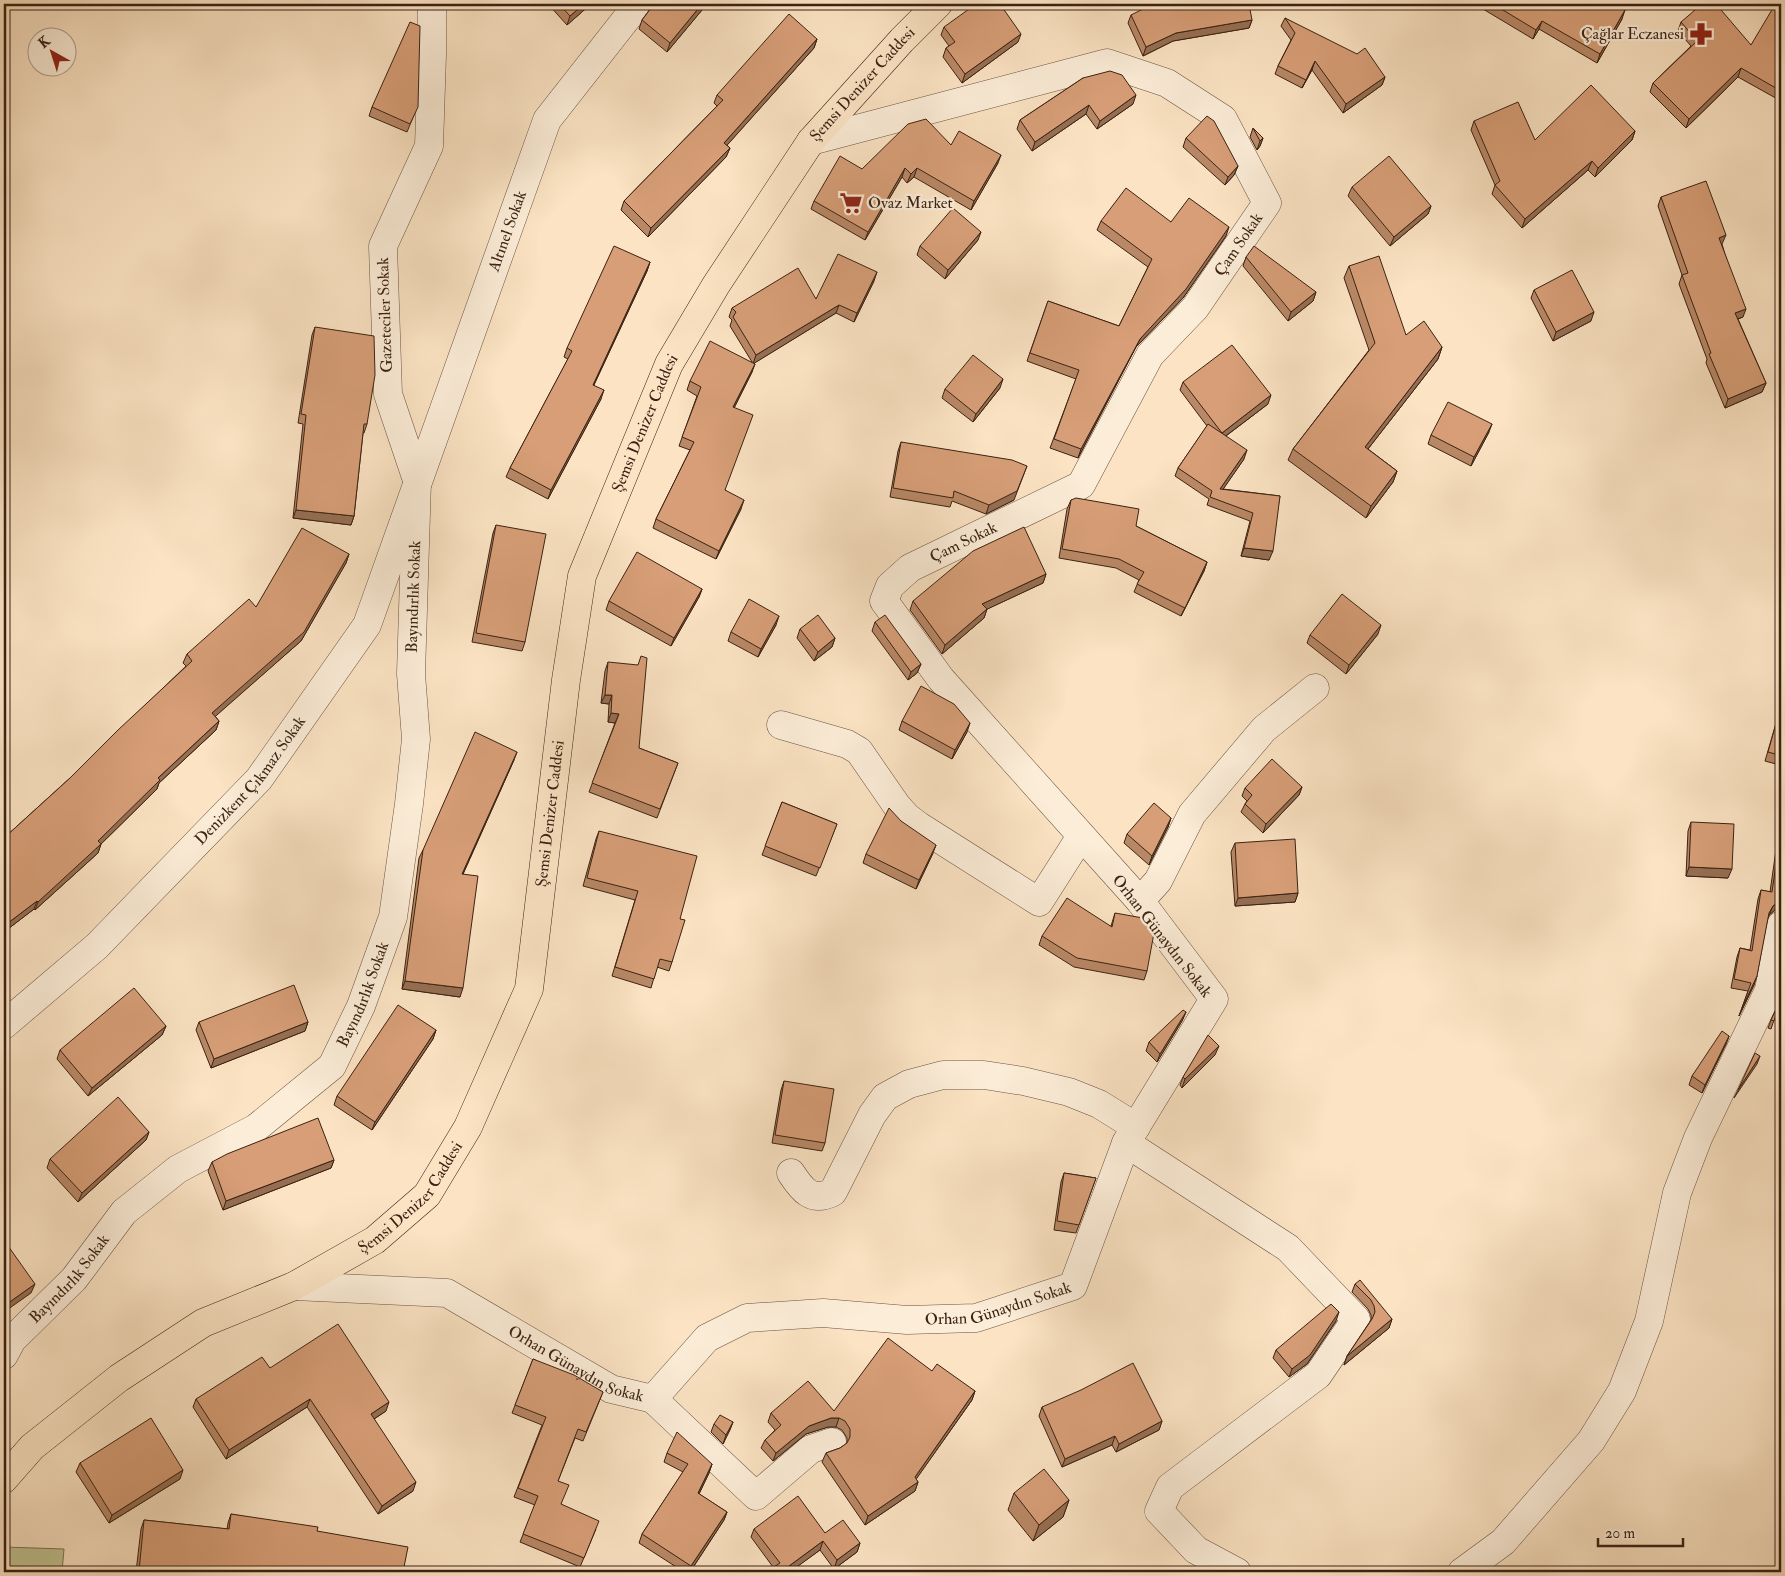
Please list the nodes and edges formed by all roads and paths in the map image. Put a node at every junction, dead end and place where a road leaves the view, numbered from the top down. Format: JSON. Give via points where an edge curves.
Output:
{"nodes":[{"id":1,"x":432,"y":4,"type":"edge"},
{"id":2,"x":638,"y":4,"type":"edge"},
{"id":3,"x":938,"y":4,"type":"edge"},
{"id":4,"x":811,"y":141,"type":"junction"},
{"id":5,"x":417,"y":480,"type":"junction"},
{"id":6,"x":884,"y":601,"type":"joint"},
{"id":7,"x":1315,"y":688,"type":"dead end"},
{"id":8,"x":781,"y":725,"type":"dead end"},
{"id":9,"x":1081,"y":836,"type":"junction"},
{"id":10,"x":1140,"y":901,"type":"junction"},
{"id":11,"x":1781,"y":925,"type":"edge"},
{"id":12,"x":4,"y":1025,"type":"edge"},
{"id":13,"x":1131,"y":1135,"type":"junction"},
{"id":14,"x":791,"y":1173,"type":"dead end"},
{"id":15,"x":294,"y":1286,"type":"junction"},
{"id":16,"x":4,"y":1354,"type":"edge"},
{"id":17,"x":653,"y":1399,"type":"junction"},
{"id":18,"x":832,"y":1442,"type":"dead end"},
{"id":19,"x":4,"y":1478,"type":"edge"},
{"id":20,"x":1238,"y":1572,"type":"edge"},
{"id":21,"x":1462,"y":1572,"type":"edge"}],
"edges":[{"from":1,"to":5,"type":"street","name":"Gazeteciler Sokak","via":[[428,146],[383,246],[388,394]]},
{"from":2,"to":5,"type":"street","name":"Altınel Sokak","via":[[547,120]]},
{"from":3,"to":4,"type":"main road","name":"Şemsi Denizer Caddesi"},
{"from":4,"to":6,"type":"street","name":"Çam Sokak","via":[[1106,63],[1167,82],[1223,119],[1267,203],[1195,308],[1150,355],[1082,485],[910,568],[890,586]]},
{"from":4,"to":15,"type":"main road","name":"Şemsi Denizer Caddesi","via":[[716,285],[669,364],[582,576],[566,680],[529,989],[468,1127],[427,1195],[375,1240]]},
{"from":5,"to":12,"type":"street","name":"Denizkent Çıkmaz Sokak","via":[[367,624],[259,778],[98,946]]},
{"from":5,"to":16,"type":"street","name":"Bayındırlık Sokak","via":[[411,674],[416,740],[393,917],[361,1006],[332,1066],[256,1128],[178,1169],[124,1212],[74,1279],[12,1340]]},
{"from":6,"to":9,"type":"street","name":"Orhan Günaydın Sokak","via":[[941,679]]},
{"from":7,"to":10,"type":"street","via":[[1264,729],[1192,814],[1158,881]]},
{"from":8,"to":9,"type":"street","via":[[847,744],[859,751],[907,817],[1039,902]]},
{"from":9,"to":10,"type":"street","name":"Orhan Günaydın Sokak"},
{"from":10,"to":13,"type":"street","name":"Orhan Günaydın Sokak","via":[[1214,999]]},
{"from":11,"to":21,"type":"street","via":[[1769,990],[1698,1138],[1677,1193],[1649,1321],[1622,1391],[1591,1440],[1503,1542]]},
{"from":13,"to":14,"type":"street","via":[[1099,1104],[1069,1092],[984,1075],[943,1075],[909,1084],[885,1097],[872,1115],[834,1192],[825,1196],[810,1195]]},
{"from":13,"to":17,"type":"street","name":"Orhan Günaydın Sokak","via":[[1072,1286],[976,1318],[907,1320],[823,1313],[747,1318],[707,1338]]},
{"from":13,"to":20,"type":"street","via":[[1288,1248],[1356,1319],[1318,1375],[1170,1487],[1159,1511],[1196,1550]]},
{"from":15,"to":17,"type":"street","name":"Orhan Günaydın Sokak","via":[[447,1293],[611,1390]]},
{"from":15,"to":19,"type":"main road","name":"Şemsi Denizer Caddesi","via":[[203,1323],[119,1378],[32,1447]]},
{"from":17,"to":18,"type":"street","via":[[756,1496],[811,1449]]}]}
